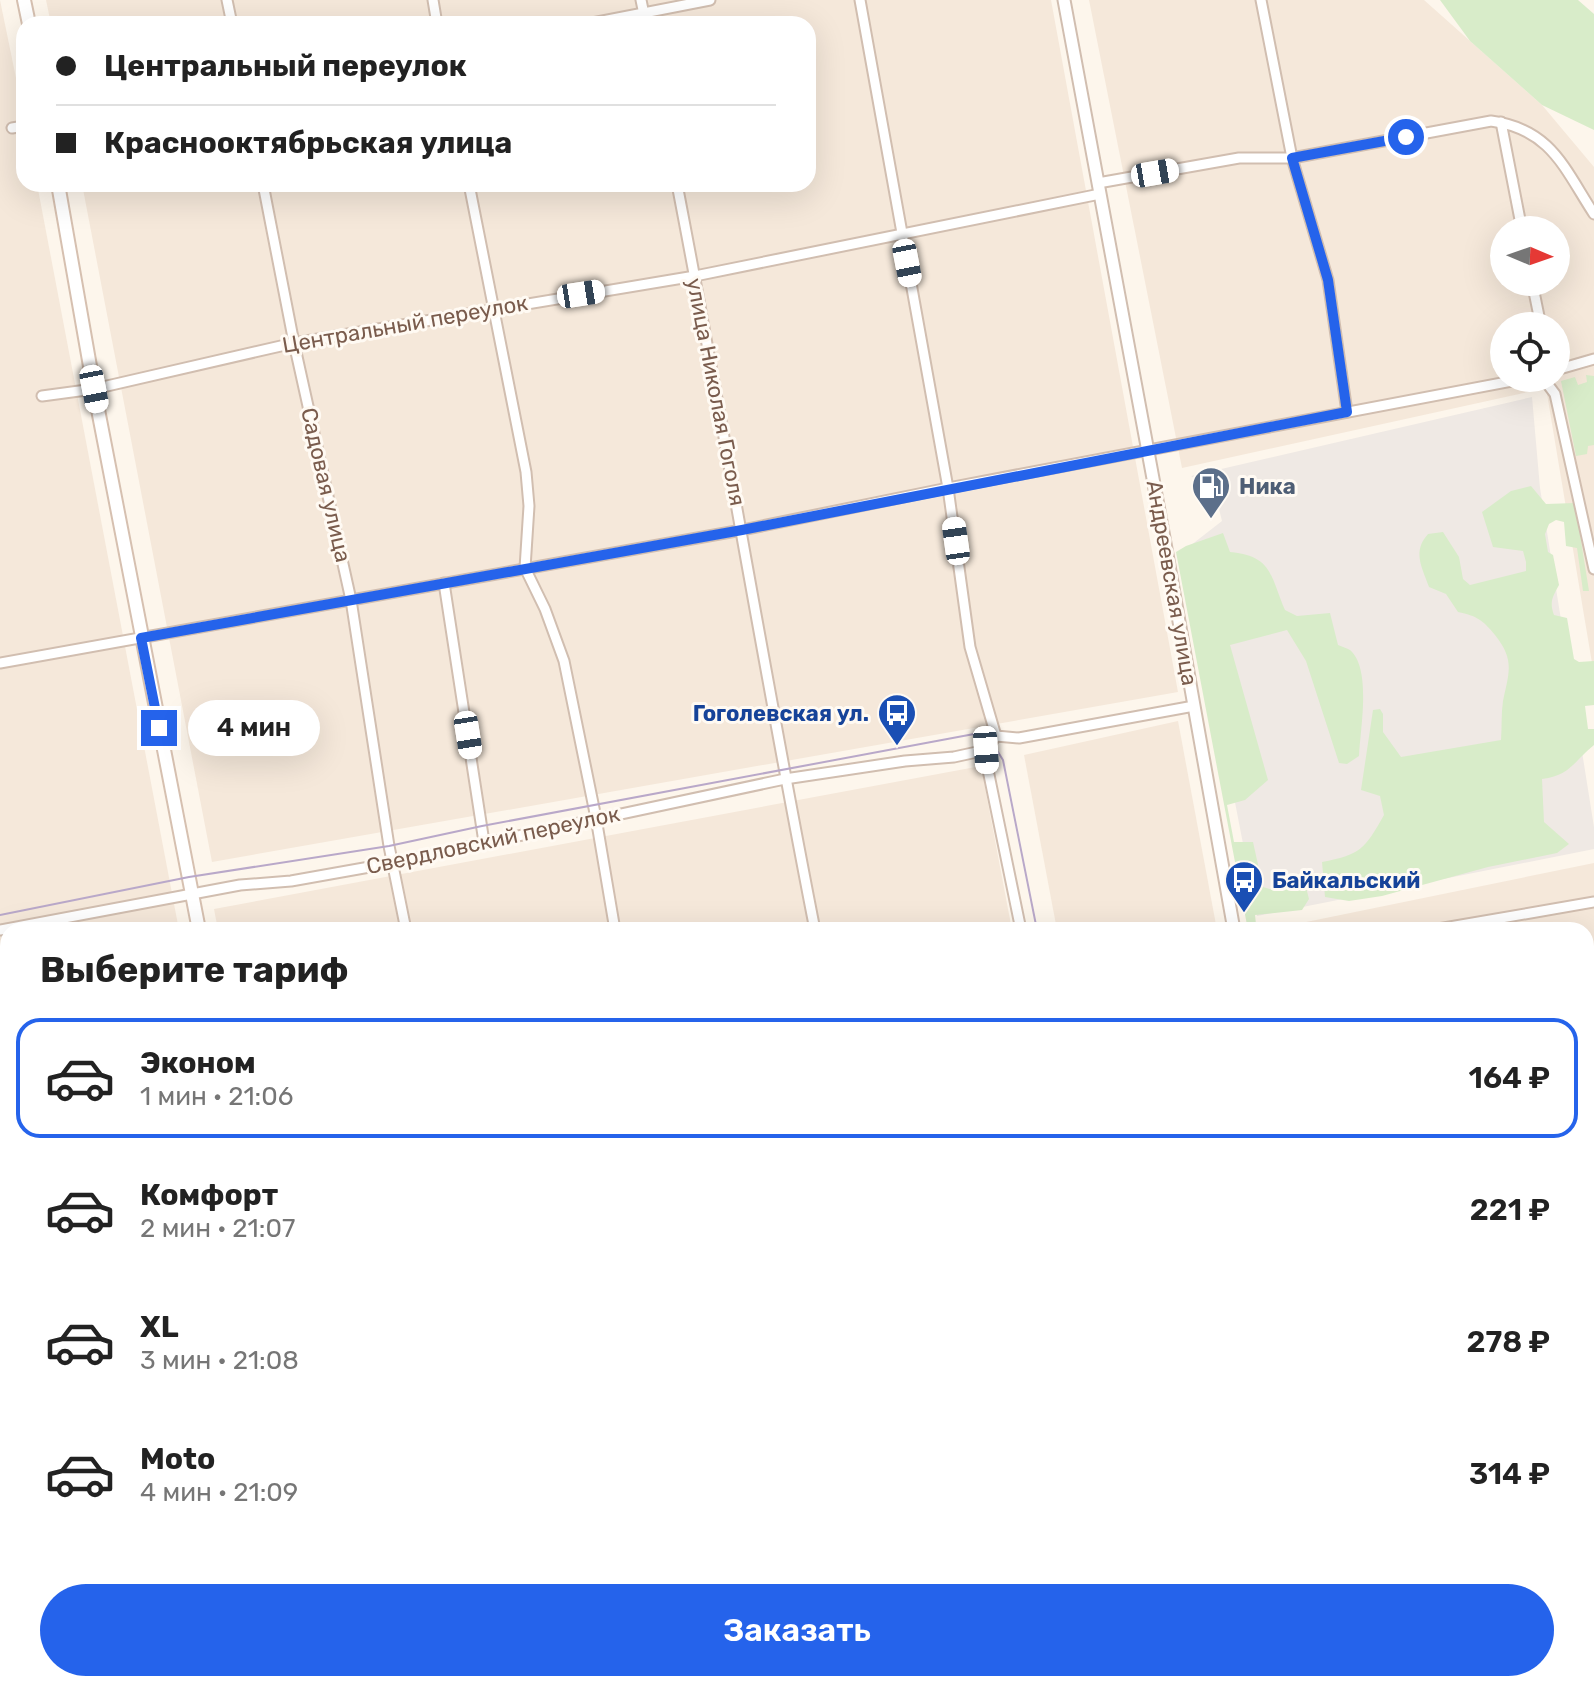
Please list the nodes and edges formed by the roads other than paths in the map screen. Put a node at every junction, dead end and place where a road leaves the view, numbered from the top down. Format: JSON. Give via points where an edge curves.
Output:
{"nodes":[{"id":1,"x":641,"y":0,"type":"edge"},
{"id":2,"x":710,"y":0,"type":"edge"},
{"id":3,"x":860,"y":0,"type":"edge"},
{"id":4,"x":1064,"y":0,"type":"edge"},
{"id":5,"x":1261,"y":0,"type":"edge"},
{"id":6,"x":643,"y":12,"type":"junction"},
{"id":7,"x":624,"y":16,"type":"edge"},
{"id":8,"x":644,"y":16,"type":"edge"},
{"id":9,"x":1501,"y":122,"type":"junction"},
{"id":10,"x":16,"y":127,"type":"edge"},
{"id":11,"x":12,"y":128,"type":"dead end"},
{"id":12,"x":1292,"y":158,"type":"junction"},
{"id":13,"x":1099,"y":188,"type":"junction"},
{"id":14,"x":59,"y":192,"type":"edge"},
{"id":15,"x":265,"y":192,"type":"edge"},
{"id":16,"x":471,"y":192,"type":"edge"},
{"id":17,"x":679,"y":192,"type":"edge"},
{"id":18,"x":1594,"y":214,"type":"edge"},
{"id":19,"x":1519,"y":216,"type":"edge"},
{"id":20,"x":902,"y":235,"type":"junction"},
{"id":21,"x":695,"y":276,"type":"junction"},
{"id":22,"x":495,"y":308,"type":"junction"},
{"id":23,"x":294,"y":343,"type":"junction"},
{"id":24,"x":1594,"y":359,"type":"edge"},
{"id":25,"x":1570,"y":366,"type":"edge"},
{"id":26,"x":1490,"y":385,"type":"edge"},
{"id":27,"x":94,"y":389,"type":"junction"},
{"id":28,"x":1554,"y":392,"type":"edge"},
{"id":29,"x":42,"y":396,"type":"dead end"},
{"id":30,"x":1347,"y":412,"type":"junction"},
{"id":31,"x":1148,"y":451,"type":"junction"},
{"id":32,"x":948,"y":488,"type":"junction"},
{"id":33,"x":742,"y":530,"type":"junction"},
{"id":34,"x":525,"y":568,"type":"junction"},
{"id":35,"x":1594,"y":569,"type":"edge"},
{"id":36,"x":444,"y":583,"type":"junction"},
{"id":37,"x":351,"y":600,"type":"junction"},
{"id":38,"x":141,"y":638,"type":"junction"},
{"id":39,"x":0,"y":663,"type":"edge"},
{"id":40,"x":1194,"y":706,"type":"junction"},
{"id":41,"x":996,"y":736,"type":"junction"},
{"id":42,"x":986,"y":750,"type":"junction"},
{"id":43,"x":785,"y":779,"type":"junction"},
{"id":44,"x":596,"y":818,"type":"junction"},
{"id":45,"x":484,"y":842,"type":"junction"},
{"id":46,"x":392,"y":863,"type":"junction"},
{"id":47,"x":192,"y":895,"type":"junction"},
{"id":48,"x":1594,"y":902,"type":"edge"},
{"id":49,"x":44,"y":922,"type":"edge"},
{"id":50,"x":197,"y":922,"type":"edge"},
{"id":51,"x":404,"y":922,"type":"edge"},
{"id":52,"x":614,"y":922,"type":"edge"},
{"id":53,"x":813,"y":922,"type":"edge"},
{"id":54,"x":1019,"y":922,"type":"edge"},
{"id":55,"x":1233,"y":922,"type":"edge"},
{"id":56,"x":1481,"y":922,"type":"edge"}],
"edges":[{"from":1,"to":6,"type":"street"},
{"from":2,"to":6,"type":"street"},
{"from":3,"to":20,"type":"street"},
{"from":4,"to":13,"type":"street","name":"Андреевская улица"},
{"from":5,"to":12,"type":"street"},
{"from":6,"to":7,"type":"street"},
{"from":6,"to":8,"type":"street"},
{"from":9,"to":12,"type":"street","name":"Центральный переулок"},
{"from":9,"to":18,"type":"street","via":[[1533,133],[1554,152]]},
{"from":9,"to":19,"type":"street"},
{"from":10,"to":11,"type":"street"},
{"from":12,"to":13,"type":"street","name":"Центральный переулок","via":[[1239,158]]},
{"from":12,"to":30,"type":"street","via":[[1328,280]]},
{"from":13,"to":20,"type":"street","name":"Центральный переулок"},
{"from":13,"to":31,"type":"street","name":"Андреевская улица"},
{"from":14,"to":27,"type":"main road"},
{"from":15,"to":23,"type":"street","name":"Садовая улица"},
{"from":16,"to":22,"type":"street"},
{"from":17,"to":21,"type":"street","name":"улица Николая Гоголя"},
{"from":20,"to":21,"type":"street","name":"Центральный переулок"},
{"from":20,"to":32,"type":"street"},
{"from":21,"to":22,"type":"street","name":"Центральный переулок"},
{"from":21,"to":33,"type":"street","name":"улица Николая Гоголя"},
{"from":22,"to":23,"type":"street","name":"Центральный переулок"},
{"from":22,"to":34,"type":"street","via":[[528,488]]},
{"from":23,"to":27,"type":"street","name":"Центральный переулок"},
{"from":23,"to":37,"type":"street","name":"Садовая улица"},
{"from":24,"to":25,"type":"street"},
{"from":26,"to":30,"type":"street"},
{"from":27,"to":29,"type":"street","name":"Центральный переулок"},
{"from":27,"to":38,"type":"main road"},
{"from":28,"to":35,"type":"street"},
{"from":30,"to":31,"type":"street"},
{"from":31,"to":32,"type":"street"},
{"from":31,"to":40,"type":"street","name":"Андреевская улица"},
{"from":32,"to":33,"type":"street"},
{"from":32,"to":41,"type":"street","via":[[970,647]]},
{"from":33,"to":34,"type":"street"},
{"from":33,"to":43,"type":"street","name":"улица Николая Гоголя"},
{"from":34,"to":36,"type":"street"},
{"from":34,"to":44,"type":"street","via":[[564,661]]},
{"from":36,"to":37,"type":"street"},
{"from":36,"to":45,"type":"street"},
{"from":37,"to":38,"type":"street"},
{"from":37,"to":46,"type":"street","name":"Садовая улица"},
{"from":38,"to":39,"type":"street"},
{"from":38,"to":47,"type":"main road"},
{"from":40,"to":41,"type":"street","via":[[1019,738]]},
{"from":40,"to":55,"type":"street","name":"Андреевская улица"},
{"from":41,"to":42,"type":"street"},
{"from":42,"to":43,"type":"street","name":"Свердловский переулок"},
{"from":42,"to":54,"type":"street"},
{"from":43,"to":44,"type":"street","name":"Свердловский переулок"},
{"from":43,"to":53,"type":"street","name":"улица Николая Гоголя"},
{"from":44,"to":45,"type":"street","name":"Свердловский переулок"},
{"from":44,"to":52,"type":"street"},
{"from":45,"to":46,"type":"street","name":"Свердловский переулок"},
{"from":46,"to":47,"type":"street","name":"Свердловский переулок"},
{"from":46,"to":51,"type":"street","name":"Садовая улица"},
{"from":47,"to":49,"type":"street","name":"Свердловский переулок"},
{"from":47,"to":50,"type":"main road"},
{"from":48,"to":56,"type":"street"}]}
